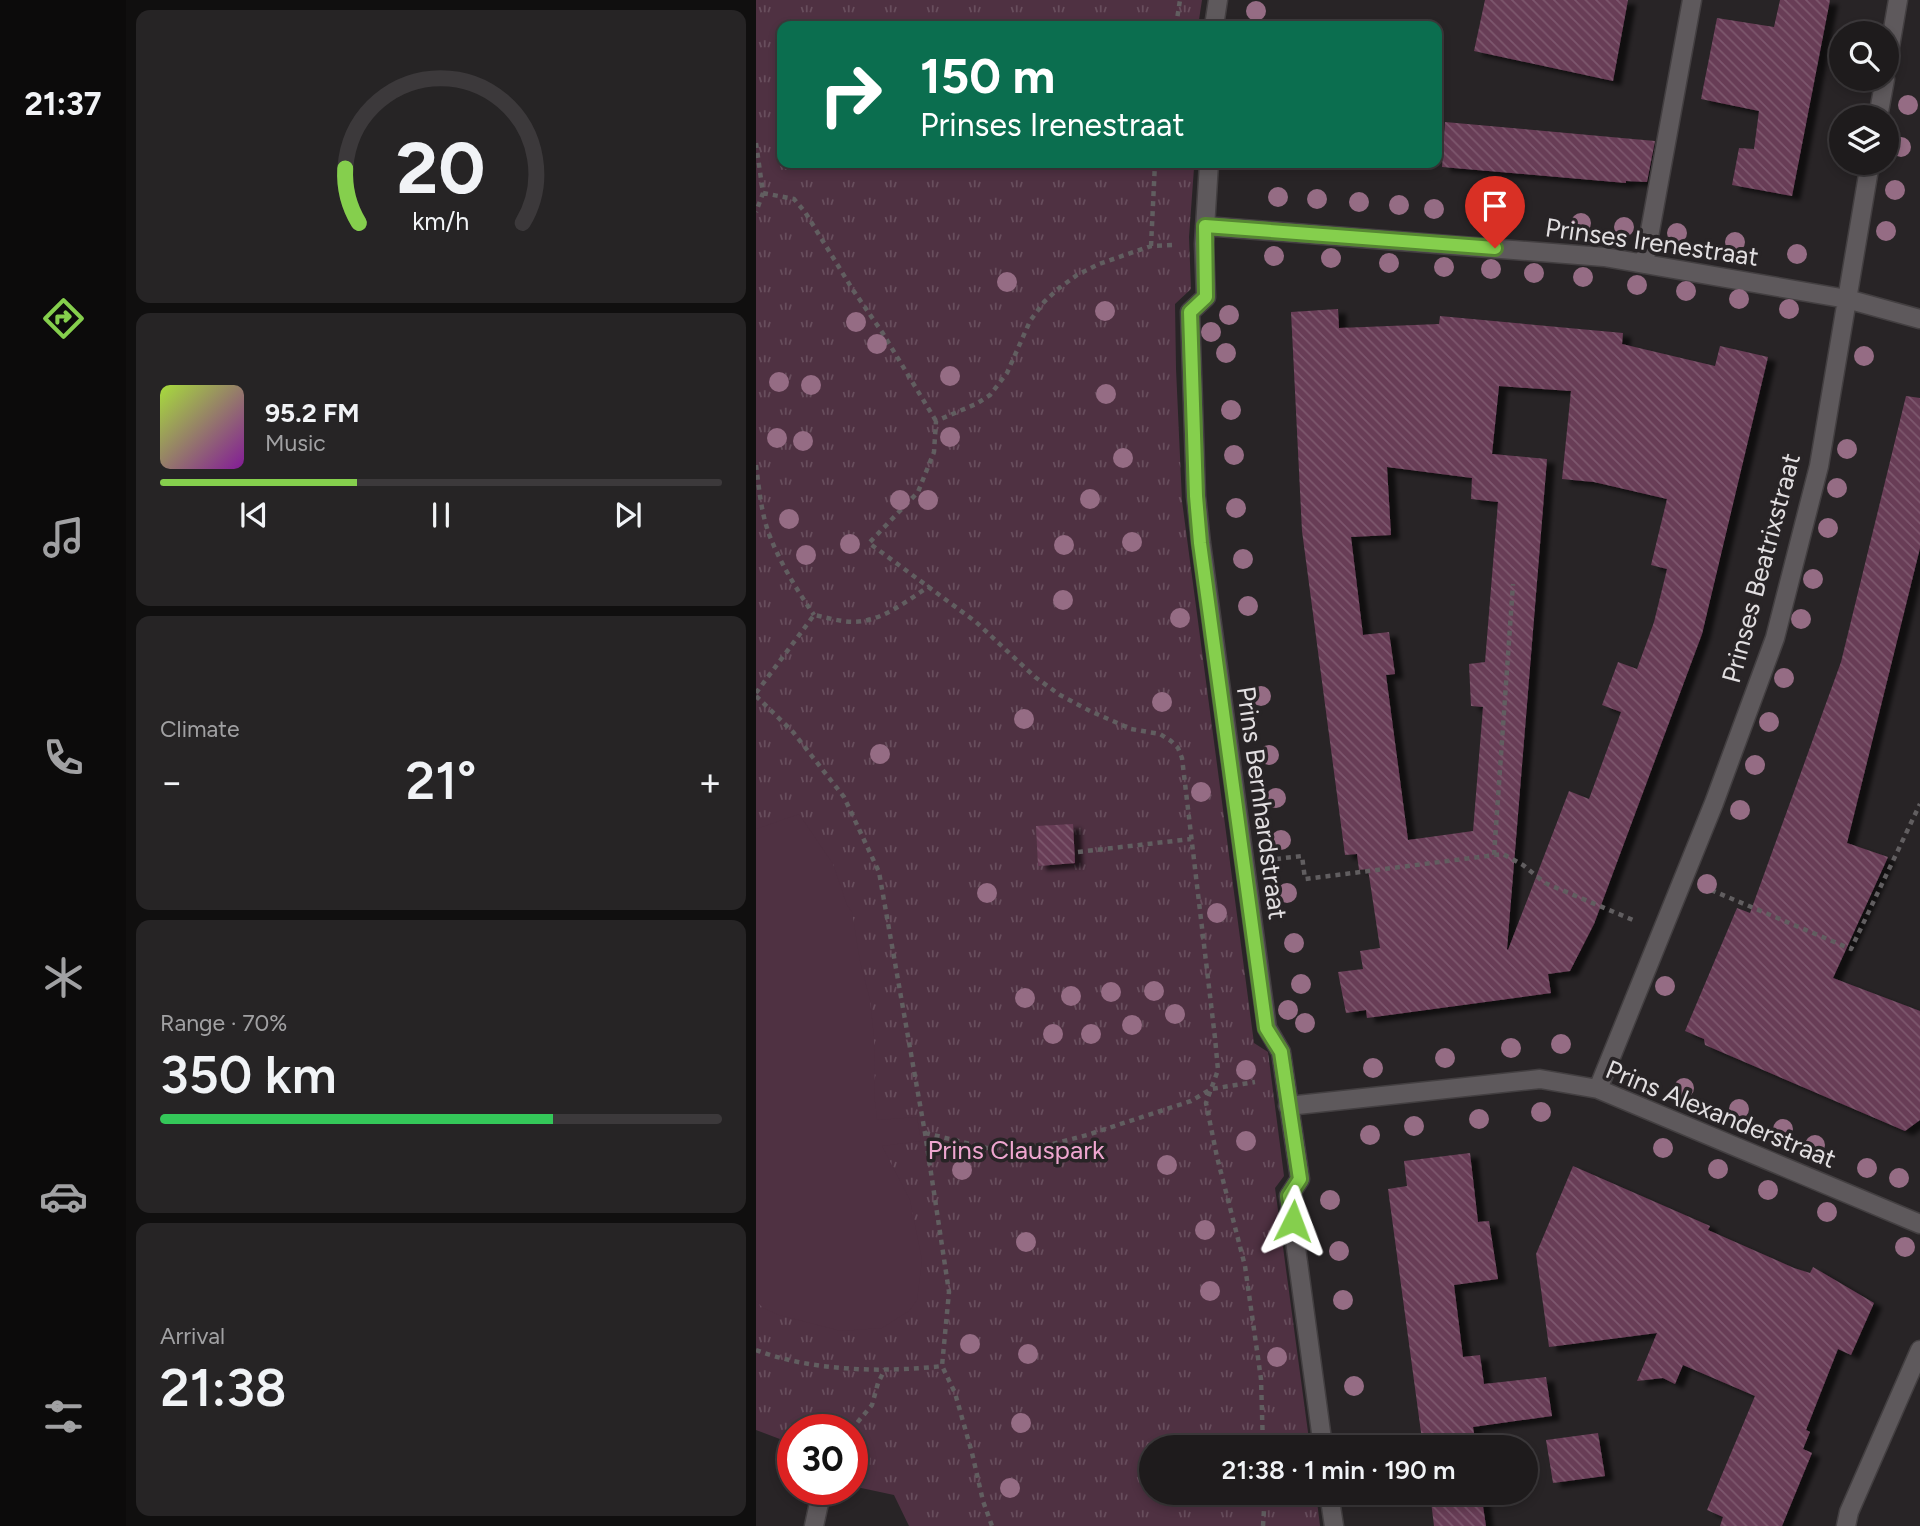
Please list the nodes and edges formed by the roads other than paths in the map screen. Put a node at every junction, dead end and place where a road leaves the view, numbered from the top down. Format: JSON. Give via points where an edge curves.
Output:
{"nodes":[{"id":1,"x":1218,"y":0,"type":"edge"},
{"id":2,"x":1692,"y":0,"type":"edge"},
{"id":3,"x":1899,"y":0,"type":"edge"},
{"id":4,"x":1215,"y":21,"type":"edge"},
{"id":5,"x":1895,"y":21,"type":"edge"},
{"id":6,"x":1209,"y":168,"type":"edge"},
{"id":7,"x":1868,"y":175,"type":"edge"},
{"id":8,"x":1205,"y":235,"type":"junction"},
{"id":9,"x":1644,"y":264,"type":"junction"},
{"id":10,"x":1847,"y":299,"type":"junction"},
{"id":11,"x":1920,"y":319,"type":"edge"},
{"id":12,"x":1598,"y":1089,"type":"junction"},
{"id":13,"x":1288,"y":1106,"type":"junction"},
{"id":14,"x":1920,"y":1224,"type":"edge"},
{"id":15,"x":1920,"y":1350,"type":"edge"},
{"id":16,"x":1321,"y":1435,"type":"edge"},
{"id":17,"x":819,"y":1505,"type":"edge"},
{"id":18,"x":1331,"y":1505,"type":"edge"},
{"id":19,"x":814,"y":1526,"type":"edge"},
{"id":20,"x":1334,"y":1526,"type":"edge"},
{"id":21,"x":1846,"y":1526,"type":"edge"}],
"edges":[{"from":1,"to":4,"type":"street"},
{"from":2,"to":9,"type":"street"},
{"from":3,"to":5,"type":"street"},
{"from":6,"to":8,"type":"street","name":"Prins Bernhardstraat"},
{"from":7,"to":10,"type":"street","name":"Prinses Beatrixstraat"},
{"from":8,"to":9,"type":"street","name":"Prinses Irenestraat","via":[[1604,257]]},
{"from":8,"to":13,"type":"street","name":"Prins Bernhardstraat","via":[[1206,297],[1190,312],[1196,496],[1266,1028],[1281,1052]]},
{"from":9,"to":10,"type":"street","name":"Prinses Irenestraat"},
{"from":10,"to":11,"type":"street","name":"Prinses Irenestraat"},
{"from":10,"to":12,"type":"street","name":"Prinses Beatrixstraat","via":[[1819,466],[1775,638]]},
{"from":12,"to":13,"type":"street","name":"Prins Alexanderstraat","via":[[1540,1079]]},
{"from":12,"to":14,"type":"street","name":"Prins Alexanderstraat"},
{"from":13,"to":16,"type":"street","name":"Prins Bernhardstraat","via":[[1300,1179],[1289,1196]]},
{"from":15,"to":21,"type":"street"},
{"from":17,"to":19,"type":"street"},
{"from":18,"to":20,"type":"street"}]}
